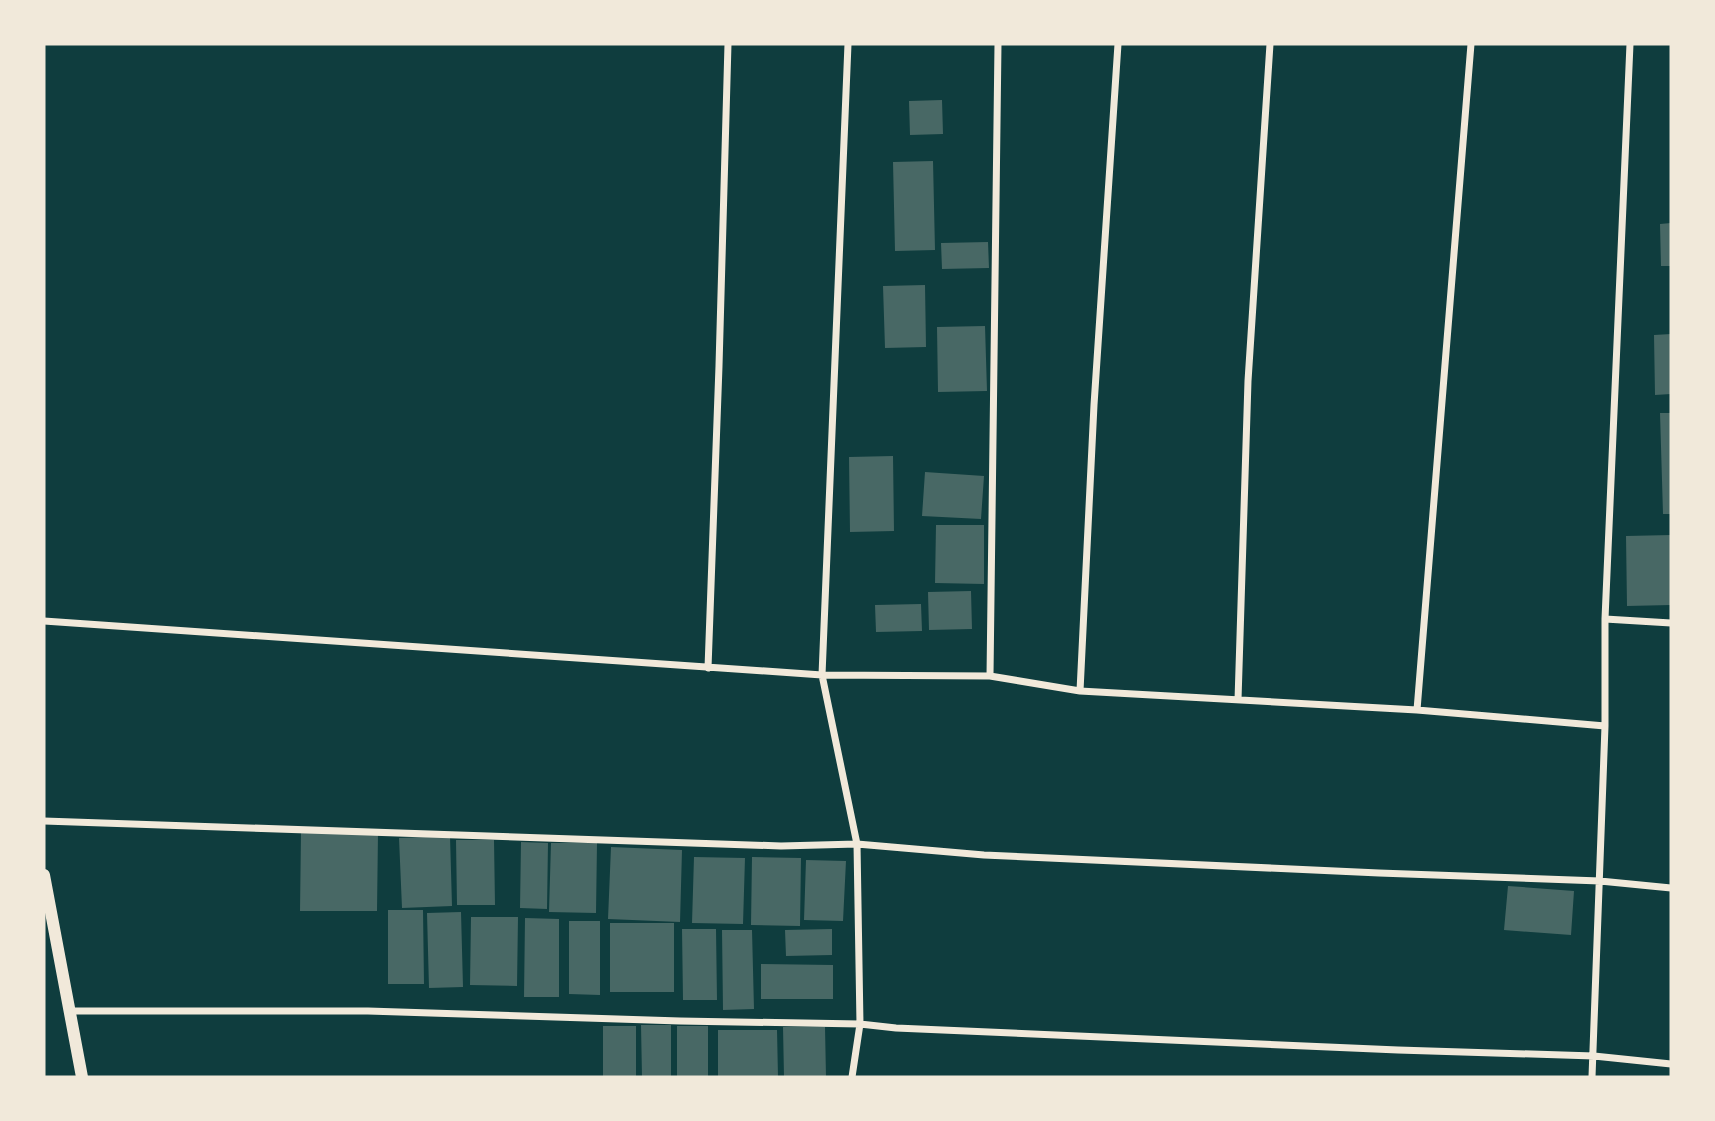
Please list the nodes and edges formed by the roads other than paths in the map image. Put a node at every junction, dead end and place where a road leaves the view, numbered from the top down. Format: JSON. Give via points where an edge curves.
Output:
{"nodes":[{"id":1,"x":727,"y":44,"type":"edge"},
{"id":2,"x":848,"y":44,"type":"edge"},
{"id":3,"x":998,"y":44,"type":"edge"},
{"id":4,"x":1118,"y":44,"type":"edge"},
{"id":5,"x":1270,"y":44,"type":"edge"},
{"id":6,"x":1471,"y":44,"type":"edge"},
{"id":7,"x":1630,"y":44,"type":"edge"},
{"id":8,"x":1605,"y":619,"type":"junction"},
{"id":9,"x":44,"y":621,"type":"edge"},
{"id":10,"x":1671,"y":623,"type":"edge"},
{"id":11,"x":708,"y":668,"type":"junction"},
{"id":12,"x":822,"y":675,"type":"junction"},
{"id":13,"x":990,"y":676,"type":"junction"},
{"id":14,"x":1080,"y":691,"type":"junction"},
{"id":15,"x":1238,"y":700,"type":"junction"},
{"id":16,"x":1417,"y":710,"type":"junction"},
{"id":17,"x":1605,"y":726,"type":"junction"},
{"id":18,"x":44,"y":821,"type":"edge"},
{"id":19,"x":857,"y":844,"type":"junction"},
{"id":20,"x":44,"y":875,"type":"edge"},
{"id":21,"x":1600,"y":881,"type":"junction"},
{"id":22,"x":1671,"y":888,"type":"edge"},
{"id":23,"x":69,"y":1011,"type":"junction"},
{"id":24,"x":860,"y":1024,"type":"junction"},
{"id":25,"x":1594,"y":1056,"type":"junction"},
{"id":26,"x":1671,"y":1064,"type":"edge"},
{"id":27,"x":82,"y":1077,"type":"edge"},
{"id":28,"x":852,"y":1077,"type":"edge"},
{"id":29,"x":1592,"y":1077,"type":"edge"}],
"edges":[{"from":1,"to":11,"type":"street"},
{"from":2,"to":12,"type":"street"},
{"from":3,"to":13,"type":"street"},
{"from":4,"to":14,"type":"street"},
{"from":5,"to":15,"type":"street","via":[[1248,381]]},
{"from":6,"to":16,"type":"street"},
{"from":7,"to":8,"type":"street"},
{"from":8,"to":10,"type":"street"},
{"from":8,"to":17,"type":"street"},
{"from":9,"to":11,"type":"street"},
{"from":11,"to":12,"type":"street"},
{"from":12,"to":13,"type":"street"},
{"from":12,"to":19,"type":"street"},
{"from":13,"to":14,"type":"street"},
{"from":14,"to":15,"type":"street"},
{"from":15,"to":16,"type":"street"},
{"from":16,"to":17,"type":"street"},
{"from":17,"to":21,"type":"street"},
{"from":18,"to":19,"type":"street","via":[[767,846]]},
{"from":19,"to":21,"type":"street","via":[[998,856]]},
{"from":19,"to":24,"type":"street"},
{"from":20,"to":23,"type":"street"},
{"from":21,"to":22,"type":"street"},
{"from":21,"to":25,"type":"street"},
{"from":23,"to":24,"type":"street","via":[[368,1011]]},
{"from":23,"to":27,"type":"street"},
{"from":24,"to":25,"type":"street"},
{"from":24,"to":28,"type":"street"},
{"from":25,"to":26,"type":"street"},
{"from":25,"to":29,"type":"street"}]}
